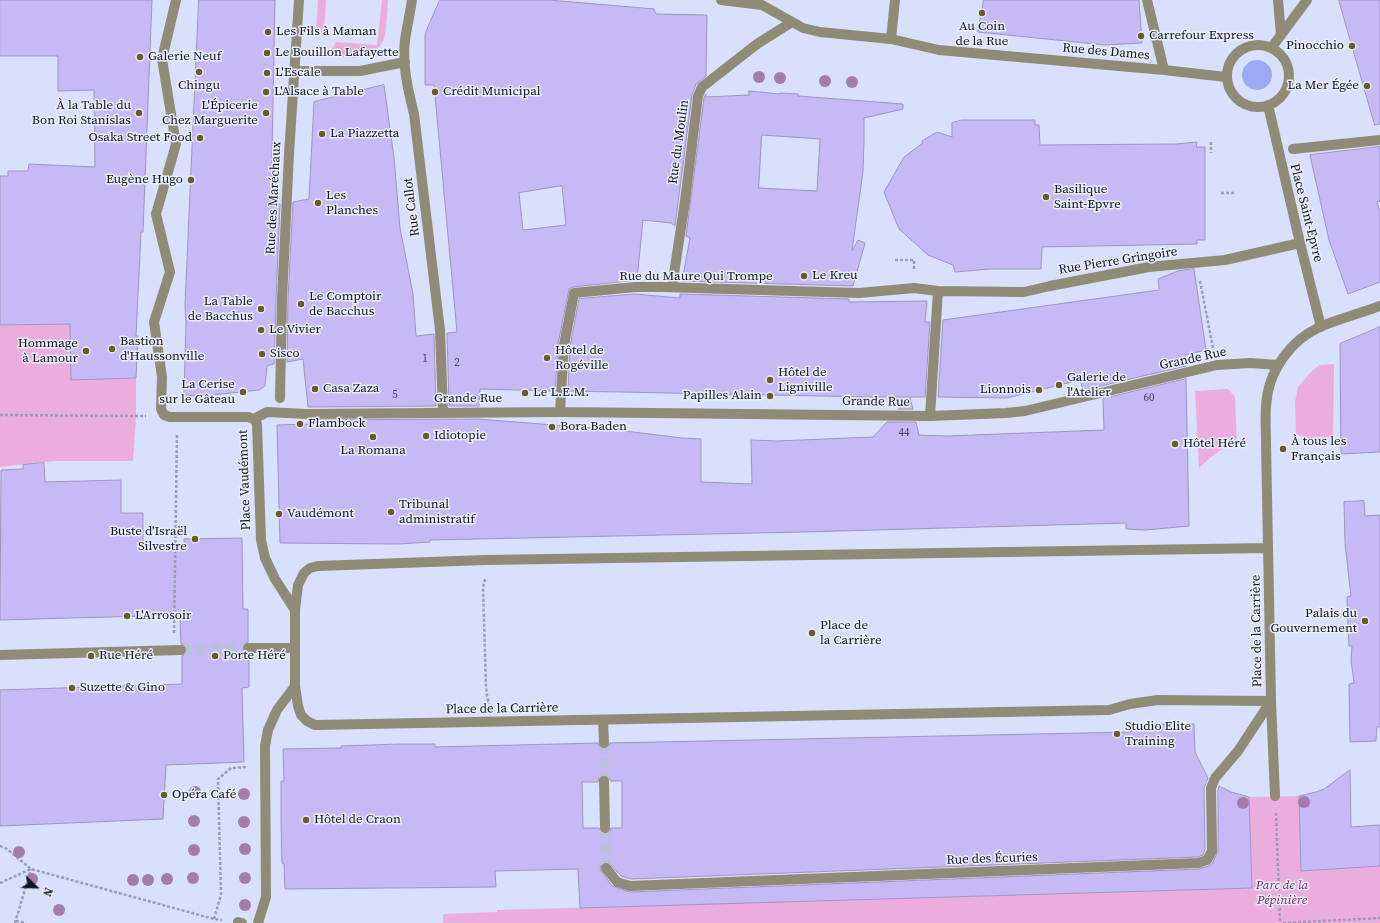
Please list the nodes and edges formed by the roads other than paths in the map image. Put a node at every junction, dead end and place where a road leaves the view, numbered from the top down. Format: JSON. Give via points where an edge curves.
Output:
{"nodes":[{"id":1,"x":176,"y":0,"type":"edge"},
{"id":2,"x":299,"y":0,"type":"edge"},
{"id":3,"x":412,"y":0,"type":"edge"},
{"id":4,"x":721,"y":0,"type":"edge"},
{"id":5,"x":896,"y":0,"type":"edge"},
{"id":6,"x":1147,"y":0,"type":"edge"},
{"id":7,"x":1278,"y":0,"type":"edge"},
{"id":8,"x":1307,"y":0,"type":"edge"},
{"id":9,"x":792,"y":22,"type":"junction"},
{"id":10,"x":1281,"y":35,"type":"junction"},
{"id":11,"x":891,"y":39,"type":"junction"},
{"id":12,"x":1272,"y":47,"type":"junction"},
{"id":13,"x":405,"y":62,"type":"junction"},
{"id":14,"x":1164,"y":70,"type":"junction"},
{"id":15,"x":294,"y":71,"type":"junction"},
{"id":16,"x":1226,"y":77,"type":"junction"},
{"id":17,"x":1268,"y":106,"type":"junction"},
{"id":18,"x":1380,"y":140,"type":"edge"},
{"id":19,"x":1293,"y":149,"type":"dead end"},
{"id":20,"x":1300,"y":243,"type":"junction"},
{"id":21,"x":672,"y":287,"type":"junction"},
{"id":22,"x":938,"y":291,"type":"junction"},
{"id":23,"x":1380,"y":306,"type":"edge"},
{"id":24,"x":1321,"y":327,"type":"junction"},
{"id":25,"x":1278,"y":365,"type":"junction"},
{"id":26,"x":280,"y":398,"type":"dead end"},
{"id":27,"x":443,"y":412,"type":"junction"},
{"id":28,"x":560,"y":412,"type":"junction"},
{"id":29,"x":930,"y":416,"type":"junction"},
{"id":30,"x":254,"y":419,"type":"junction"},
{"id":31,"x":1268,"y":548,"type":"junction"},
{"id":32,"x":295,"y":610,"type":"junction"},
{"id":33,"x":248,"y":648,"type":"tunnel mouth"},
{"id":34,"x":295,"y":648,"type":"junction"},
{"id":35,"x":177,"y":649,"type":"tunnel mouth"},
{"id":36,"x":0,"y":655,"type":"edge"},
{"id":37,"x":295,"y":686,"type":"junction"},
{"id":38,"x":1271,"y":700,"type":"junction"},
{"id":39,"x":603,"y":720,"type":"junction"},
{"id":40,"x":604,"y":743,"type":"tunnel mouth"},
{"id":41,"x":604,"y":781,"type":"tunnel mouth"},
{"id":42,"x":1275,"y":796,"type":"road end"},
{"id":43,"x":605,"y":828,"type":"tunnel mouth"},
{"id":44,"x":606,"y":868,"type":"tunnel mouth"},
{"id":45,"x":258,"y":923,"type":"edge"}],
"edges":[{"from":1,"to":30,"type":"street","name":"Place Vaudémont","via":[[162,59],[176,144],[156,214],[170,272],[154,322],[162,377],[163,412],[170,418]]},
{"from":2,"to":15,"type":"street","name":"Rue des Maréchaux"},
{"from":3,"to":13,"type":"street","name":"Rue Callot","via":[[405,41]]},
{"from":4,"to":9,"type":"street","name":"Rue des Dames","via":[[762,5]]},
{"from":5,"to":11,"type":"street"},
{"from":6,"to":14,"type":"street"},
{"from":7,"to":10,"type":"street"},
{"from":8,"to":10,"type":"street"},
{"from":9,"to":11,"type":"street","name":"Rue des Dames","via":[[820,32]]},
{"from":9,"to":21,"type":"street","name":"Rue du Moulin","via":[[757,44],[702,88],[698,96]]},
{"from":10,"to":12,"type":"street"},
{"from":11,"to":14,"type":"street","name":"Rue des Dames","via":[[938,50]]},
{"from":12,"to":16,"type":"street","via":[[1259,44],[1246,46],[1235,54],[1228,64]]},
{"from":12,"to":17,"type":"street","via":[[1282,54],[1288,65],[1289,77],[1286,90],[1279,99]]},
{"from":13,"to":15,"type":"street","via":[[360,71]]},
{"from":13,"to":27,"type":"street","name":"Rue Callot","via":[[407,86],[414,114],[440,330]]},
{"from":14,"to":16,"type":"street","name":"Rue des Dames"},
{"from":15,"to":26,"type":"street","name":"Rue des Maréchaux","via":[[282,292]]},
{"from":16,"to":17,"type":"street","via":[[1229,89],[1245,105]]},
{"from":17,"to":20,"type":"street","name":"Place Saint-Epvre"},
{"from":18,"to":19,"type":"street"},
{"from":20,"to":22,"type":"street","name":"Rue Pierre Gringoire","via":[[1225,260],[1149,267],[1024,292]]},
{"from":20,"to":24,"type":"street","name":"Place Saint-Epvre"},
{"from":21,"to":22,"type":"street","name":"Rue du Maure Qui Trompe","via":[[859,293],[914,288]]},
{"from":21,"to":28,"type":"street","name":"Rue du Maure Qui Trompe","via":[[635,287],[574,293],[564,345]]},
{"from":22,"to":29,"type":"street"},
{"from":23,"to":24,"type":"street"},
{"from":24,"to":25,"type":"street","via":[[1292,345]]},
{"from":25,"to":29,"type":"street","name":"Grande Rue","via":[[1250,363],[1217,366],[1025,411]]},
{"from":25,"to":31,"type":"street","via":[[1266,404]]},
{"from":27,"to":28,"type":"street","name":"Grande Rue"},
{"from":27,"to":30,"type":"street","name":"Grande Rue","via":[[268,412]]},
{"from":28,"to":29,"type":"street","name":"Grande Rue"},
{"from":30,"to":32,"type":"street","name":"Place Vaudémont","via":[[258,430],[260,540],[265,558]]},
{"from":31,"to":32,"type":"street","name":"Place de la Carrière","via":[[485,560],[318,566],[304,573],[298,585]]},
{"from":31,"to":38,"type":"street","name":"Place de la Carrière"},
{"from":32,"to":34,"type":"street","name":"Place de la Carrière"},
{"from":33,"to":34,"type":"street"},
{"from":34,"to":37,"type":"street","name":"Place de la Carrière"},
{"from":35,"to":36,"type":"street"},
{"from":37,"to":39,"type":"street","name":"Place de la Carrière","via":[[302,715],[315,725]]},
{"from":37,"to":45,"type":"street","via":[[277,710],[264,746],[266,897]]},
{"from":38,"to":39,"type":"street","name":"Place de la Carrière","via":[[1158,700],[1109,710]]},
{"from":38,"to":42,"type":"street"},
{"from":38,"to":44,"type":"street","name":"Rue des Écuries","via":[[1238,751],[1215,778],[1211,788],[1212,850],[1207,860],[1198,863],[630,886],[617,882]]},
{"from":39,"to":40,"type":"street"},
{"from":41,"to":43,"type":"street"}]}
